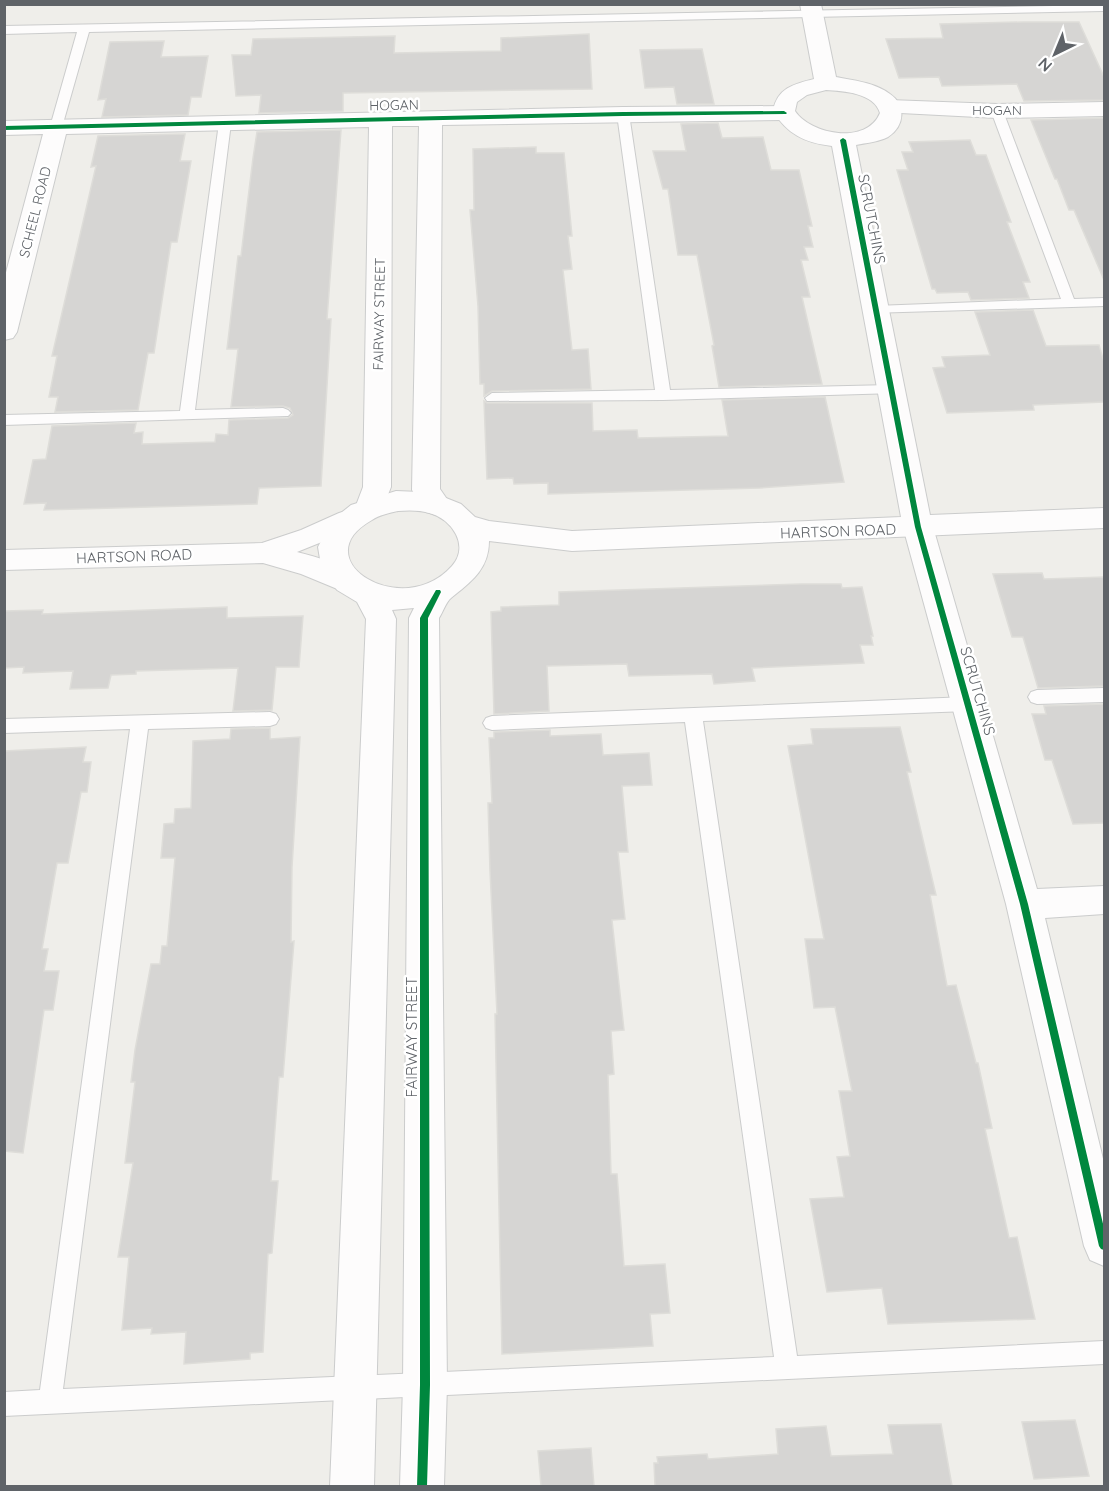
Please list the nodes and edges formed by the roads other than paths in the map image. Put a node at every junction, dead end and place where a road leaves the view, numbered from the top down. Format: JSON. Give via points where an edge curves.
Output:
{"nodes":[{"id":1,"x":812,"y":9,"type":"edge"},
{"id":2,"x":1104,"y":9,"type":"edge"},
{"id":3,"x":84,"y":29,"type":"junction"},
{"id":4,"x":4,"y":30,"type":"edge"},
{"id":5,"x":826,"y":84,"type":"junction"},
{"id":6,"x":889,"y":108,"type":"junction"},
{"id":7,"x":1104,"y":109,"type":"edge"},
{"id":8,"x":997,"y":111,"type":"junction"},
{"id":9,"x":784,"y":113,"type":"junction"},
{"id":10,"x":623,"y":114,"type":"junction"},
{"id":11,"x":431,"y":118,"type":"junction"},
{"id":12,"x":381,"y":119,"type":"junction"},
{"id":13,"x":225,"y":123,"type":"junction"},
{"id":14,"x":56,"y":127,"type":"junction"},
{"id":15,"x":4,"y":128,"type":"edge"},
{"id":16,"x":843,"y":140,"type":"junction"},
{"id":17,"x":1104,"y":302,"type":"edge"},
{"id":18,"x":1069,"y":303,"type":"junction"},
{"id":19,"x":875,"y":310,"type":"junction"},
{"id":20,"x":4,"y":332,"type":"edge"},
{"id":21,"x":891,"y":390,"type":"junction"},
{"id":22,"x":663,"y":395,"type":"junction"},
{"id":23,"x":492,"y":398,"type":"dead end"},
{"id":24,"x":283,"y":413,"type":"dead end"},
{"id":25,"x":187,"y":416,"type":"junction"},
{"id":26,"x":4,"y":420,"type":"edge"},
{"id":27,"x":436,"y":505,"type":"junction"},
{"id":28,"x":359,"y":514,"type":"junction"},
{"id":29,"x":1104,"y":518,"type":"edge"},
{"id":30,"x":465,"y":524,"type":"junction"},
{"id":31,"x":918,"y":528,"type":"junction"},
{"id":32,"x":572,"y":541,"type":"junction"},
{"id":33,"x":263,"y":553,"type":"junction"},
{"id":34,"x":4,"y":560,"type":"edge"},
{"id":35,"x":467,"y":570,"type":"junction"},
{"id":36,"x":358,"y":588,"type":"junction"},
{"id":37,"x":438,"y":592,"type":"junction"},
{"id":38,"x":1104,"y":695,"type":"edge"},
{"id":39,"x":1037,"y":697,"type":"dead end"},
{"id":40,"x":968,"y":704,"type":"junction"},
{"id":41,"x":693,"y":716,"type":"junction"},
{"id":42,"x":270,"y":719,"type":"dead end"},
{"id":43,"x":140,"y":723,"type":"junction"},
{"id":44,"x":492,"y":723,"type":"dead end"},
{"id":45,"x":4,"y":726,"type":"edge"},
{"id":46,"x":1104,"y":900,"type":"edge"},
{"id":47,"x":1024,"y":904,"type":"junction"},
{"id":48,"x":1104,"y":1246,"type":"edge"},
{"id":49,"x":1104,"y":1353,"type":"edge"},
{"id":50,"x":787,"y":1368,"type":"junction"},
{"id":51,"x":425,"y":1385,"type":"junction"},
{"id":52,"x":357,"y":1387,"type":"junction"},
{"id":53,"x":50,"y":1402,"type":"junction"},
{"id":54,"x":4,"y":1404,"type":"edge"},
{"id":55,"x":352,"y":1486,"type":"edge"},
{"id":56,"x":422,"y":1486,"type":"edge"}],
"edges":[{"from":1,"to":2,"type":"lane"},
{"from":1,"to":3,"type":"lane"},
{"from":1,"to":5,"type":"street"},
{"from":3,"to":4,"type":"lane"},
{"from":3,"to":14,"type":"lane"},
{"from":5,"to":6,"type":"street","via":[[858,87],[883,99]]},
{"from":5,"to":9,"type":"street","via":[[789,96]]},
{"from":6,"to":8,"type":"street","name":"HOGAN"},
{"from":6,"to":16,"type":"street","via":[[891,117],[876,134]]},
{"from":7,"to":8,"type":"street","name":"HOGAN"},
{"from":8,"to":18,"type":"lane"},
{"from":9,"to":10,"type":"street","name":"HOGAN"},
{"from":9,"to":16,"type":"street","via":[[798,129],[826,139]]},
{"from":10,"to":11,"type":"street","name":"HOGAN"},
{"from":10,"to":22,"type":"lane"},
{"from":11,"to":12,"type":"street","name":"HOGAN"},
{"from":11,"to":27,"type":"street","via":[[426,490]]},
{"from":12,"to":13,"type":"street","name":"HOGAN"},
{"from":12,"to":28,"type":"street","name":"FAIRWAY STREET","via":[[377,487]]},
{"from":13,"to":14,"type":"street","name":"HOGAN"},
{"from":13,"to":25,"type":"lane"},
{"from":14,"to":15,"type":"street","name":"HOGAN"},
{"from":14,"to":20,"type":"street","name":"SCHEEL ROAD"},
{"from":16,"to":19,"type":"street","name":"SCRUTCHINS"},
{"from":17,"to":18,"type":"lane"},
{"from":18,"to":19,"type":"lane"},
{"from":19,"to":21,"type":"street","name":"SCRUTCHINS"},
{"from":21,"to":22,"type":"lane"},
{"from":21,"to":31,"type":"street","name":"SCRUTCHINS"},
{"from":22,"to":23,"type":"lane"},
{"from":24,"to":25,"type":"lane"},
{"from":25,"to":26,"type":"lane"},
{"from":27,"to":28,"type":"street","via":[[396,501]]},
{"from":27,"to":30,"type":"street"},
{"from":28,"to":33,"type":"street","name":"HARTSON ROAD","via":[[311,537]]},
{"from":28,"to":36,"type":"street","via":[[341,528],[332,546],[335,566]]},
{"from":29,"to":31,"type":"street","name":"HARTSON ROAD"},
{"from":30,"to":32,"type":"street","name":"HARTSON ROAD","via":[[488,531]]},
{"from":30,"to":35,"type":"street","via":[[474,541]]},
{"from":31,"to":32,"type":"street","name":"HARTSON ROAD"},
{"from":31,"to":40,"type":"street","name":"SCRUTCHINS"},
{"from":32,"to":35,"type":"street","name":"HARTSON ROAD","via":[[493,558]]},
{"from":33,"to":34,"type":"street","name":"HARTSON ROAD"},
{"from":33,"to":36,"type":"street","name":"HARTSON ROAD","via":[[312,567]]},
{"from":35,"to":37,"type":"street"},
{"from":36,"to":37,"type":"street","via":[[396,599]]},
{"from":36,"to":52,"type":"street","via":[[381,619]]},
{"from":37,"to":51,"type":"street","name":"FAIRWAY STREET","via":[[424,618]]},
{"from":38,"to":39,"type":"lane"},
{"from":40,"to":41,"type":"lane"},
{"from":40,"to":47,"type":"street","name":"SCRUTCHINS"},
{"from":41,"to":44,"type":"lane"},
{"from":41,"to":50,"type":"lane"},
{"from":42,"to":43,"type":"lane"},
{"from":43,"to":45,"type":"lane"},
{"from":43,"to":53,"type":"lane"},
{"from":46,"to":47,"type":"street"},
{"from":47,"to":48,"type":"street","name":"SCRUTCHINS"},
{"from":49,"to":50,"type":"lane"},
{"from":50,"to":51,"type":"lane"},
{"from":51,"to":52,"type":"lane"},
{"from":51,"to":56,"type":"street","name":"FAIRWAY STREET"},
{"from":52,"to":53,"type":"lane"},
{"from":52,"to":55,"type":"street"},
{"from":53,"to":54,"type":"lane"}]}
